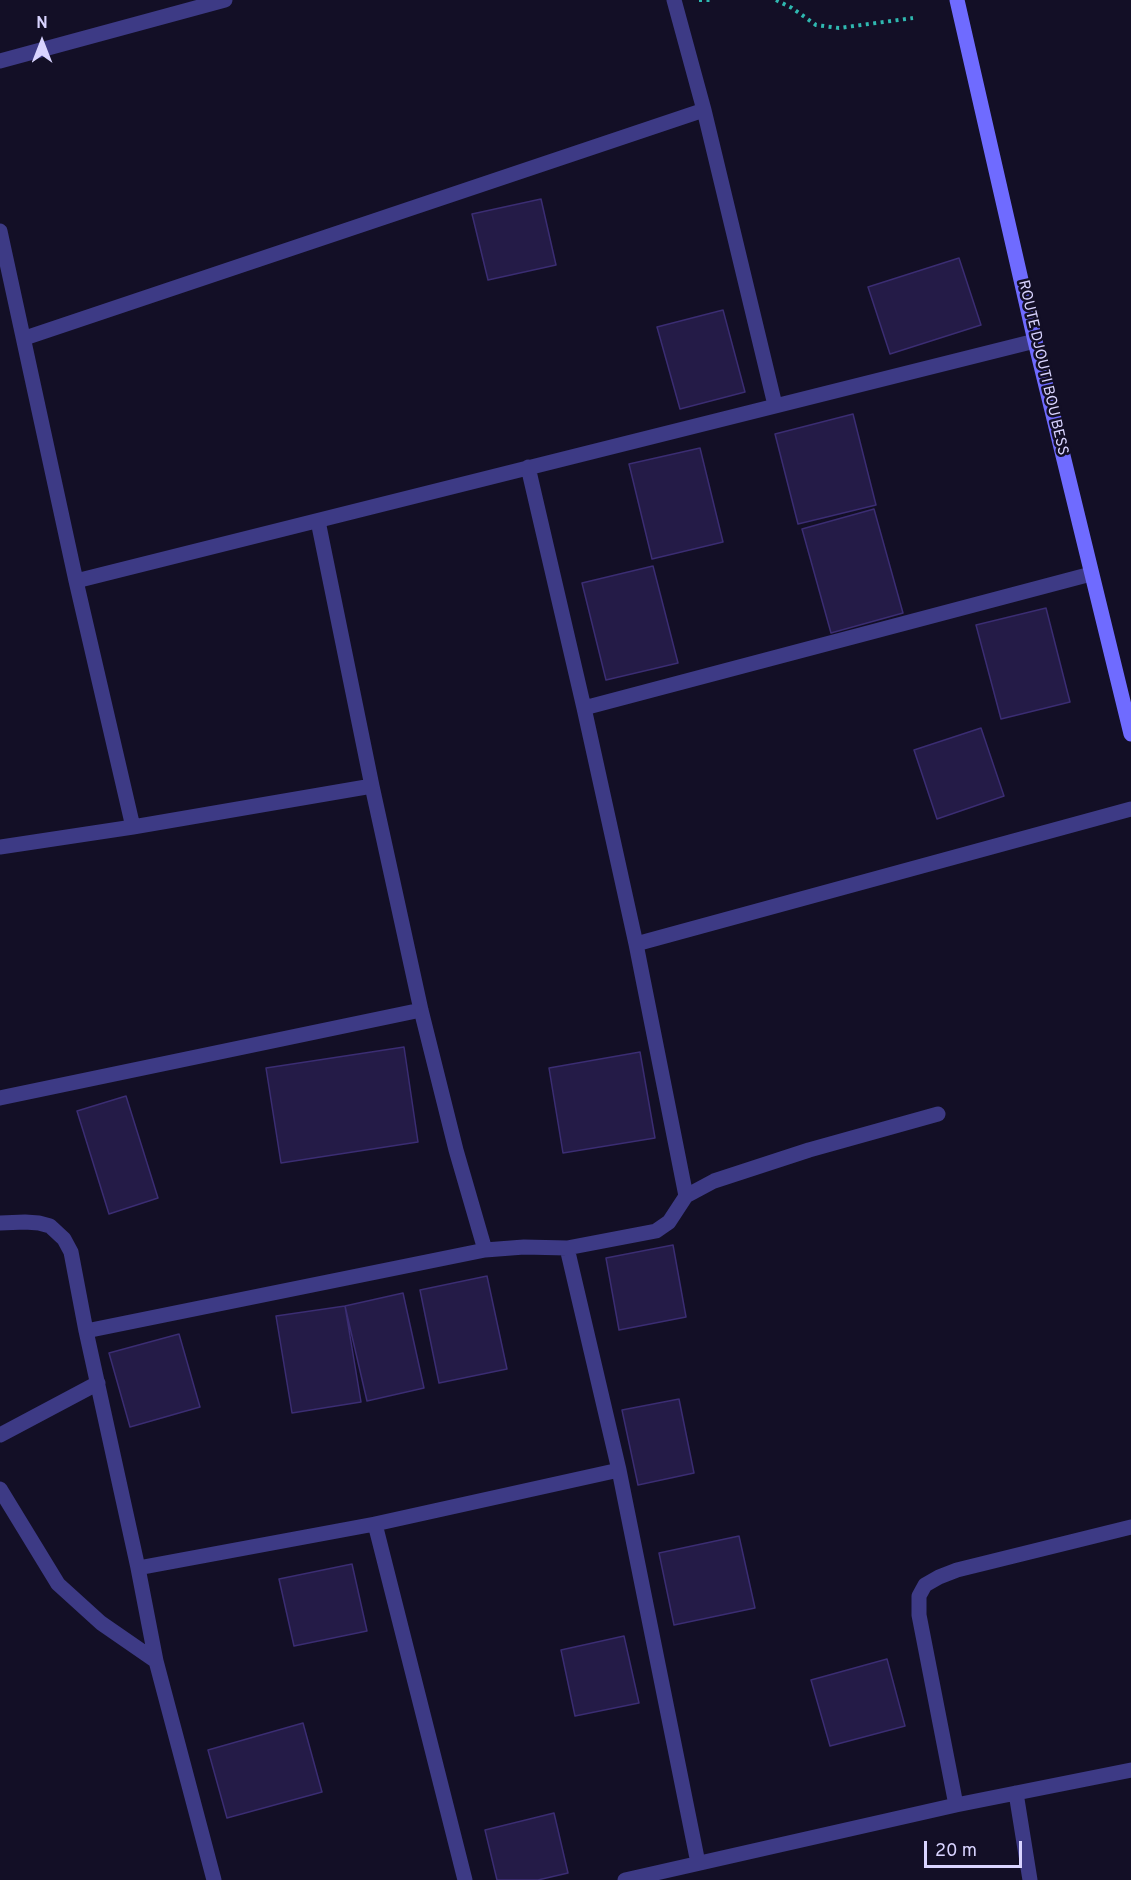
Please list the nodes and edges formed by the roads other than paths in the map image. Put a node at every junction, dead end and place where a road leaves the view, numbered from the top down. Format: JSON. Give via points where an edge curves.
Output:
{"nodes":[{"id":1,"x":225,"y":0,"type":"edge"},
{"id":2,"x":674,"y":0,"type":"edge"},
{"id":3,"x":957,"y":0,"type":"edge"},
{"id":4,"x":0,"y":62,"type":"edge"},
{"id":5,"x":704,"y":110,"type":"junction"},
{"id":6,"x":0,"y":231,"type":"edge"},
{"id":7,"x":25,"y":338,"type":"junction"},
{"id":8,"x":1035,"y":341,"type":"junction"},
{"id":9,"x":775,"y":405,"type":"junction"},
{"id":10,"x":528,"y":467,"type":"junction"},
{"id":11,"x":318,"y":521,"type":"junction"},
{"id":12,"x":1091,"y":574,"type":"junction"},
{"id":13,"x":76,"y":581,"type":"junction"},
{"id":14,"x":584,"y":708,"type":"junction"},
{"id":15,"x":1131,"y":734,"type":"edge"},
{"id":16,"x":372,"y":786,"type":"junction"},
{"id":17,"x":1131,"y":809,"type":"edge"},
{"id":18,"x":133,"y":827,"type":"junction"},
{"id":19,"x":0,"y":847,"type":"edge"},
{"id":20,"x":636,"y":944,"type":"junction"},
{"id":21,"x":421,"y":1010,"type":"junction"},
{"id":22,"x":0,"y":1098,"type":"edge"},
{"id":23,"x":938,"y":1114,"type":"dead end"},
{"id":24,"x":686,"y":1196,"type":"junction"},
{"id":25,"x":0,"y":1223,"type":"edge"},
{"id":26,"x":567,"y":1248,"type":"junction"},
{"id":27,"x":485,"y":1250,"type":"junction"},
{"id":28,"x":87,"y":1331,"type":"junction"},
{"id":29,"x":98,"y":1383,"type":"junction"},
{"id":30,"x":0,"y":1435,"type":"edge"},
{"id":31,"x":619,"y":1470,"type":"junction"},
{"id":32,"x":0,"y":1489,"type":"edge"},
{"id":33,"x":375,"y":1524,"type":"junction"},
{"id":34,"x":1131,"y":1527,"type":"edge"},
{"id":35,"x":138,"y":1568,"type":"junction"},
{"id":36,"x":156,"y":1661,"type":"junction"},
{"id":37,"x":1131,"y":1770,"type":"edge"},
{"id":38,"x":1016,"y":1793,"type":"junction"},
{"id":39,"x":956,"y":1805,"type":"junction"},
{"id":40,"x":698,"y":1863,"type":"junction"},
{"id":41,"x":214,"y":1880,"type":"edge"},
{"id":42,"x":465,"y":1880,"type":"edge"},
{"id":43,"x":625,"y":1880,"type":"edge"},
{"id":44,"x":1030,"y":1880,"type":"edge"}],
"edges":[{"from":1,"to":4,"type":"street"},
{"from":2,"to":5,"type":"street"},
{"from":3,"to":8,"type":"main road","name":"ROUTE DJOUTI BOU BESS"},
{"from":5,"to":7,"type":"street"},
{"from":5,"to":9,"type":"street"},
{"from":6,"to":7,"type":"street"},
{"from":7,"to":13,"type":"street"},
{"from":8,"to":9,"type":"street"},
{"from":8,"to":12,"type":"main road","name":"ROUTE DJOUTI BOU BESS"},
{"from":9,"to":10,"type":"street"},
{"from":10,"to":11,"type":"street"},
{"from":10,"to":14,"type":"street"},
{"from":11,"to":13,"type":"street"},
{"from":11,"to":16,"type":"street"},
{"from":12,"to":14,"type":"street"},
{"from":12,"to":15,"type":"main road","name":"ROUTE DJOUTI BOU BESS"},
{"from":13,"to":18,"type":"street"},
{"from":14,"to":20,"type":"street"},
{"from":16,"to":18,"type":"street"},
{"from":16,"to":21,"type":"street"},
{"from":17,"to":20,"type":"street"},
{"from":18,"to":19,"type":"street"},
{"from":20,"to":24,"type":"street"},
{"from":21,"to":22,"type":"street"},
{"from":21,"to":27,"type":"street"},
{"from":23,"to":24,"type":"street","via":[[751,1167]]},
{"from":24,"to":26,"type":"street","via":[[669,1222],[656,1231]]},
{"from":25,"to":28,"type":"street","via":[[39,1223],[50,1226],[64,1239],[71,1252]]},
{"from":26,"to":27,"type":"street"},
{"from":26,"to":31,"type":"street"},
{"from":27,"to":28,"type":"street"},
{"from":28,"to":29,"type":"street"},
{"from":29,"to":30,"type":"street"},
{"from":29,"to":35,"type":"street"},
{"from":31,"to":33,"type":"street"},
{"from":31,"to":40,"type":"street"},
{"from":32,"to":36,"type":"street","via":[[58,1584],[101,1623]]},
{"from":33,"to":35,"type":"street"},
{"from":33,"to":42,"type":"street"},
{"from":34,"to":39,"type":"street","via":[[957,1570],[925,1585],[919,1596],[919,1616]]},
{"from":35,"to":36,"type":"street"},
{"from":36,"to":41,"type":"street"},
{"from":37,"to":38,"type":"street"},
{"from":38,"to":39,"type":"street"},
{"from":38,"to":44,"type":"street"},
{"from":39,"to":40,"type":"street"},
{"from":40,"to":43,"type":"street"}]}
